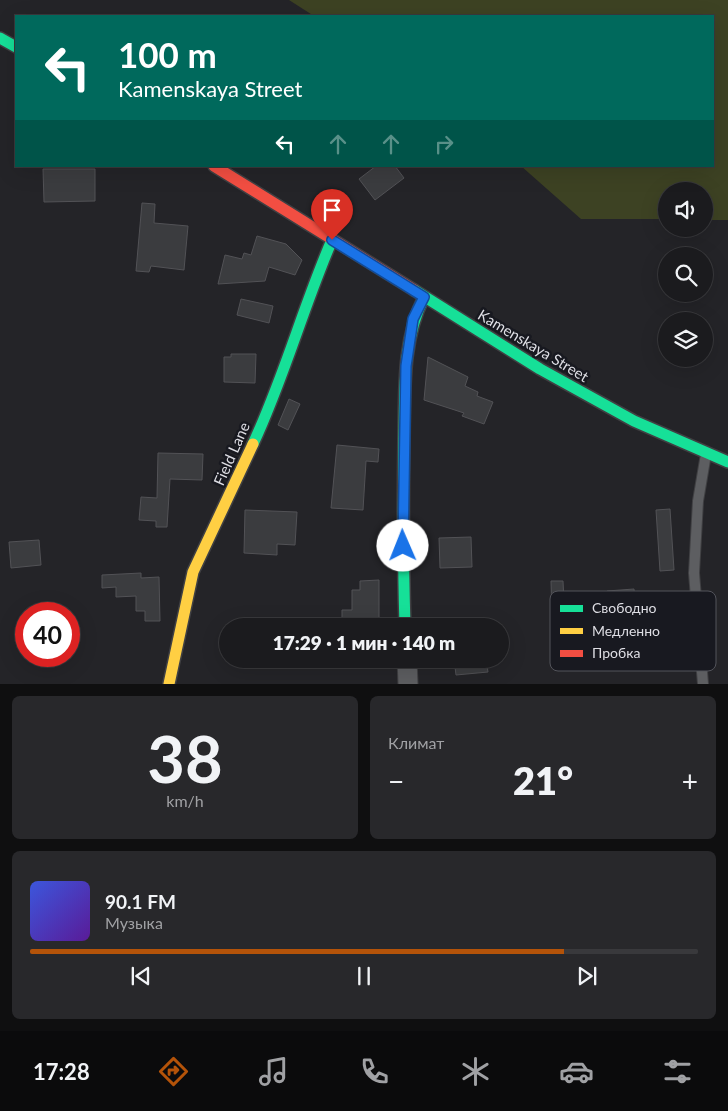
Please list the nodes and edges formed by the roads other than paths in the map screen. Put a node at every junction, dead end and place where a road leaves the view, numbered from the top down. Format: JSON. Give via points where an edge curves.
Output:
{"nodes":[{"id":1,"x":0,"y":38,"type":"edge"},
{"id":2,"x":15,"y":46,"type":"edge"},
{"id":3,"x":216,"y":167,"type":"edge"},
{"id":4,"x":332,"y":240,"type":"junction"},
{"id":5,"x":424,"y":297,"type":"junction"},
{"id":6,"x":706,"y":454,"type":"junction"},
{"id":7,"x":728,"y":462,"type":"edge"},
{"id":8,"x":695,"y":591,"type":"edge"},
{"id":9,"x":405,"y":618,"type":"edge"},
{"id":10,"x":407,"y":668,"type":"edge"},
{"id":11,"x":702,"y":671,"type":"edge"},
{"id":12,"x":169,"y":684,"type":"edge"},
{"id":13,"x":408,"y":684,"type":"edge"},
{"id":14,"x":703,"y":684,"type":"edge"}],
"edges":[{"from":1,"to":2,"type":"street"},
{"from":3,"to":4,"type":"street","name":"Kamenskaya Street"},
{"from":4,"to":5,"type":"street","name":"Kamenskaya Street"},
{"from":4,"to":12,"type":"street","name":"Field Lane","via":[[256,437],[193,572]]},
{"from":5,"to":6,"type":"street","name":"Kamenskaya Street","via":[[592,398]]},
{"from":5,"to":9,"type":"street","via":[[413,319],[406,366],[402,530]]},
{"from":6,"to":7,"type":"street","name":"Kamenskaya Street"},
{"from":6,"to":8,"type":"lane","via":[[698,501]]},
{"from":10,"to":13,"type":"street"},
{"from":11,"to":14,"type":"lane"}]}
